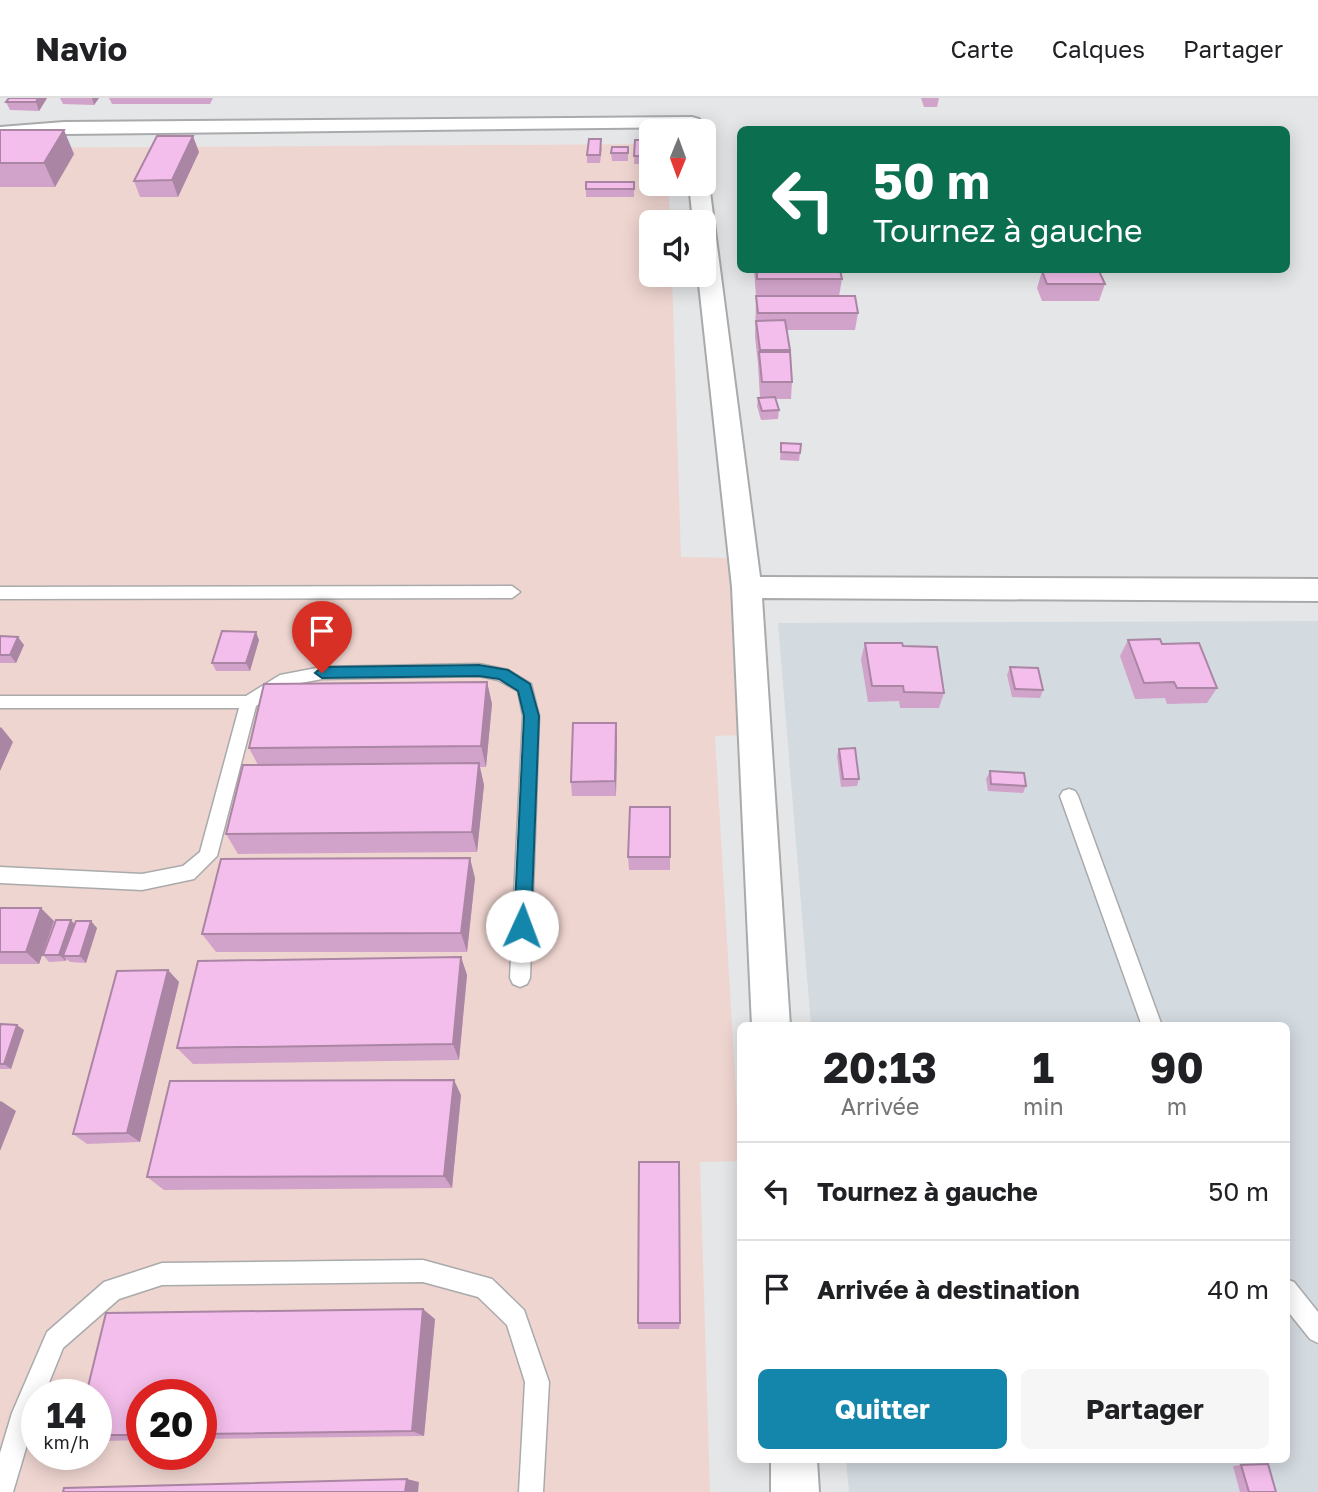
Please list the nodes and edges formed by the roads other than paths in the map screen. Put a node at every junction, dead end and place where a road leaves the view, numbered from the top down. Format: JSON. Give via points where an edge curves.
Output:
{"nodes":[{"id":1,"x":691,"y":98,"type":"edge"},
{"id":2,"x":692,"y":119,"type":"edge"},
{"id":3,"x":639,"y":127,"type":"edge"},
{"id":4,"x":0,"y":134,"type":"edge"},
{"id":5,"x":700,"y":196,"type":"edge"},
{"id":6,"x":747,"y":587,"type":"junction"},
{"id":7,"x":1318,"y":590,"type":"edge"},
{"id":8,"x":512,"y":592,"type":"dead end"},
{"id":9,"x":0,"y":593,"type":"edge"},
{"id":10,"x":0,"y":702,"type":"edge"},
{"id":11,"x":249,"y":702,"type":"junction"},
{"id":12,"x":1069,"y":796,"type":"dead end"},
{"id":13,"x":0,"y":876,"type":"edge"},
{"id":14,"x":520,"y":978,"type":"dead end"},
{"id":15,"x":771,"y":1022,"type":"edge"},
{"id":16,"x":1151,"y":1022,"type":"edge"},
{"id":17,"x":1290,"y":1295,"type":"edge"},
{"id":18,"x":1318,"y":1331,"type":"edge"},
{"id":19,"x":794,"y":1463,"type":"edge"},
{"id":20,"x":1,"y":1492,"type":"edge"},
{"id":21,"x":531,"y":1492,"type":"edge"},
{"id":22,"x":795,"y":1492,"type":"edge"}],
"edges":[{"from":1,"to":2,"type":"street"},
{"from":3,"to":4,"type":"street","via":[[64,128]]},
{"from":5,"to":6,"type":"street"},
{"from":6,"to":7,"type":"street"},
{"from":6,"to":15,"type":"street"},
{"from":8,"to":9,"type":"lane"},
{"from":10,"to":11,"type":"lane"},
{"from":11,"to":13,"type":"lane","via":[[208,856],[188,873],[142,882]]},
{"from":11,"to":14,"type":"lane","via":[[286,679],[322,673],[479,670],[502,674],[525,688],[531,716]]},
{"from":12,"to":16,"type":"lane"},
{"from":17,"to":18,"type":"lane"},
{"from":19,"to":22,"type":"street"},
{"from":20,"to":21,"type":"lane","via":[[24,1413],[55,1340],[112,1290],[162,1273],[423,1271],[484,1287],[516,1318],[537,1382]]}]}
